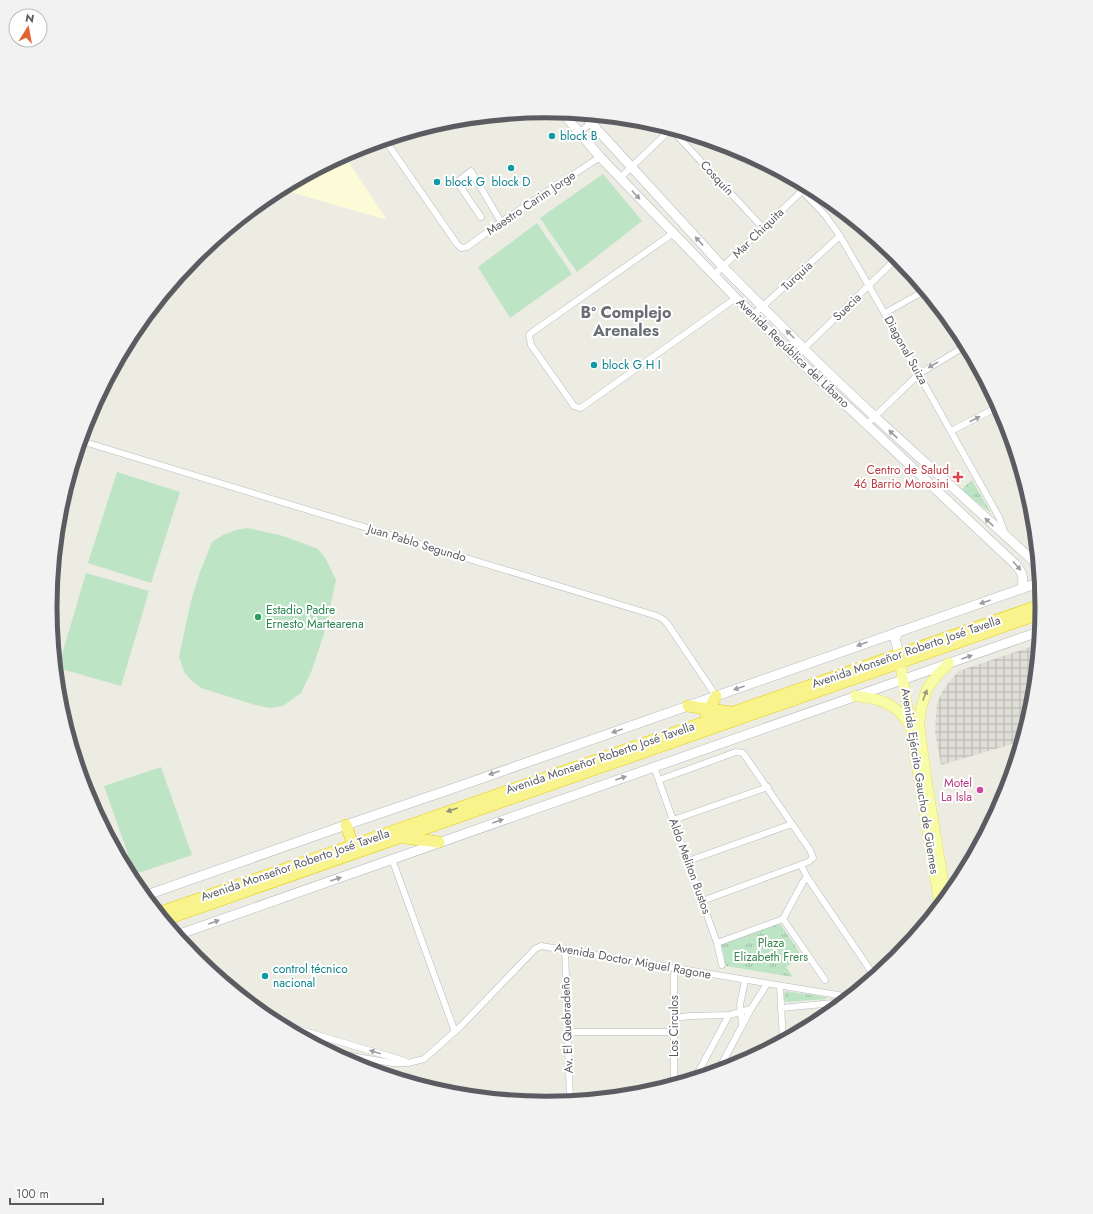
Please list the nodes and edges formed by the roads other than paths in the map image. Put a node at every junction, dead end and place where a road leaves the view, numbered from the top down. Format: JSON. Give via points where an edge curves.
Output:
{"nodes":[{"id":1,"x":567,"y":119,"type":"edge"},
{"id":2,"x":588,"y":120,"type":"edge"},
{"id":3,"x":594,"y":120,"type":"edge"},
{"id":4,"x":591,"y":123,"type":"junction"},
{"id":5,"x":579,"y":133,"type":"junction"},
{"id":6,"x":667,"y":133,"type":"edge"},
{"id":7,"x":677,"y":135,"type":"edge"},
{"id":8,"x":387,"y":144,"type":"edge"},
{"id":9,"x":600,"y":157,"type":"junction"},
{"id":10,"x":630,"y":167,"type":"junction"},
{"id":11,"x":620,"y":178,"type":"junction"},
{"id":12,"x":799,"y":188,"type":"edge"},
{"id":13,"x":802,"y":191,"type":"junction"},
{"id":14,"x":481,"y":218,"type":"dead end"},
{"id":15,"x":501,"y":222,"type":"junction"},
{"id":16,"x":763,"y":228,"type":"junction"},
{"id":17,"x":672,"y":234,"type":"junction"},
{"id":18,"x":840,"y":236,"type":"junction"},
{"id":19,"x":894,"y":262,"type":"edge"},
{"id":20,"x":723,"y":266,"type":"junction"},
{"id":21,"x":714,"y":275,"type":"junction"},
{"id":22,"x":870,"y":286,"type":"junction"},
{"id":23,"x":922,"y":292,"type":"edge"},
{"id":24,"x":736,"y":298,"type":"junction"},
{"id":25,"x":763,"y":307,"type":"junction"},
{"id":26,"x":885,"y":313,"type":"junction"},
{"id":27,"x":753,"y":315,"type":"junction"},
{"id":28,"x":804,"y":348,"type":"junction"},
{"id":29,"x":962,"y":348,"type":"edge"},
{"id":30,"x":795,"y":357,"type":"junction"},
{"id":31,"x":919,"y":374,"type":"junction"},
{"id":32,"x":994,"y":409,"type":"edge"},
{"id":33,"x":874,"y":416,"type":"junction"},
{"id":34,"x":867,"y":424,"type":"junction"},
{"id":35,"x":951,"y":431,"type":"junction"},
{"id":36,"x":86,"y":443,"type":"edge"},
{"id":37,"x":1007,"y":538,"type":"junction"},
{"id":38,"x":1034,"y":561,"type":"edge"},
{"id":39,"x":1035,"y":584,"type":"edge"},
{"id":40,"x":1022,"y":589,"type":"junction"},
{"id":41,"x":1036,"y":607,"type":"edge"},
{"id":42,"x":1036,"y":615,"type":"edge"},
{"id":43,"x":899,"y":631,"type":"junction"},
{"id":44,"x":1035,"y":633,"type":"edge"},
{"id":45,"x":900,"y":658,"type":"junction"},
{"id":46,"x":949,"y":663,"type":"junction"},
{"id":47,"x":904,"y":679,"type":"junction"},
{"id":48,"x":716,"y":696,"type":"junction"},
{"id":49,"x":855,"y":696,"type":"junction"},
{"id":50,"x":688,"y":706,"type":"junction"},
{"id":51,"x":709,"y":709,"type":"junction"},
{"id":52,"x":733,"y":712,"type":"junction"},
{"id":53,"x":703,"y":722,"type":"junction"},
{"id":54,"x":910,"y":727,"type":"junction"},
{"id":55,"x":654,"y":767,"type":"junction"},
{"id":56,"x":659,"y":780,"type":"junction"},
{"id":57,"x":768,"y":787,"type":"junction"},
{"id":58,"x":673,"y":820,"type":"junction"},
{"id":59,"x":346,"y":824,"type":"junction"},
{"id":60,"x":792,"y":824,"type":"junction"},
{"id":61,"x":402,"y":838,"type":"junction"},
{"id":62,"x":440,"y":842,"type":"junction"},
{"id":63,"x":353,"y":845,"type":"junction"},
{"id":64,"x":392,"y":859,"type":"junction"},
{"id":65,"x":688,"y":861,"type":"junction"},
{"id":66,"x":801,"y":865,"type":"junction"},
{"id":67,"x":807,"y":877,"type":"junction"},
{"id":68,"x":945,"y":891,"type":"edge"},
{"id":69,"x":150,"y":894,"type":"edge"},
{"id":70,"x":939,"y":900,"type":"edge"},
{"id":71,"x":702,"y":901,"type":"junction"},
{"id":72,"x":163,"y":911,"type":"edge"},
{"id":73,"x":169,"y":918,"type":"edge"},
{"id":74,"x":783,"y":919,"type":"junction"},
{"id":75,"x":182,"y":934,"type":"edge"},
{"id":76,"x":717,"y":943,"type":"junction"},
{"id":77,"x":565,"y":949,"type":"junction"},
{"id":78,"x":722,"y":965,"type":"dead end"},
{"id":79,"x":676,"y":968,"type":"junction"},
{"id":80,"x":872,"y":972,"type":"edge"},
{"id":81,"x":745,"y":980,"type":"junction"},
{"id":82,"x":825,"y":980,"type":"dead end"},
{"id":83,"x":767,"y":984,"type":"junction"},
{"id":84,"x":780,"y":986,"type":"junction"},
{"id":85,"x":842,"y":997,"type":"edge"},
{"id":86,"x":833,"y":1003,"type":"edge"},
{"id":87,"x":781,"y":1008,"type":"junction"},
{"id":88,"x":751,"y":1009,"type":"junction"},
{"id":89,"x":740,"y":1012,"type":"junction"},
{"id":90,"x":729,"y":1015,"type":"junction"},
{"id":91,"x":674,"y":1018,"type":"junction"},
{"id":92,"x":742,"y":1025,"type":"junction"},
{"id":93,"x":301,"y":1030,"type":"edge"},
{"id":94,"x":455,"y":1032,"type":"junction"},
{"id":95,"x":568,"y":1032,"type":"junction"},
{"id":96,"x":674,"y":1032,"type":"junction"},
{"id":97,"x":783,"y":1035,"type":"edge"},
{"id":98,"x":340,"y":1042,"type":"junction"},
{"id":99,"x":338,"y":1049,"type":"edge"},
{"id":100,"x":354,"y":1057,"type":"edge"},
{"id":101,"x":412,"y":1062,"type":"junction"},
{"id":102,"x":724,"y":1063,"type":"edge"},
{"id":103,"x":698,"y":1073,"type":"edge"},
{"id":104,"x":674,"y":1080,"type":"edge"},
{"id":105,"x":570,"y":1095,"type":"edge"}],
"edges":[{"from":1,"to":5,"type":"main road","name":"Avenida República del Líbano"},
{"from":2,"to":4,"type":"main road","name":"Avenida República del Líbano"},
{"from":3,"to":4,"type":"street"},
{"from":4,"to":5,"type":"street"},
{"from":4,"to":10,"type":"main road","name":"Avenida República del Líbano"},
{"from":5,"to":9,"type":"main road","name":"Avenida República del Líbano"},
{"from":6,"to":10,"type":"street"},
{"from":7,"to":16,"type":"street","name":"Cosquín"},
{"from":8,"to":15,"type":"street","name":"Maestro Carim Jorge","via":[[461,248],[467,247]]},
{"from":9,"to":11,"type":"main road","name":"Avenida República del Líbano"},
{"from":9,"to":15,"type":"street","name":"Maestro Carim Jorge"},
{"from":10,"to":11,"type":"street"},
{"from":20,"to":10,"type":"main road","name":"Avenida República del Líbano","one_way":true},
{"from":11,"to":17,"type":"main road","name":"Avenida República del Líbano","one_way":true},
{"from":12,"to":13,"type":"street","name":"Diagonal Suiza"},
{"from":13,"to":16,"type":"street","name":"Mar Chiquita"},
{"from":13,"to":18,"type":"street","name":"Diagonal Suiza","via":[[825,215]]},
{"from":14,"to":15,"type":"street","via":[[457,182],[471,171]]},
{"from":16,"to":20,"type":"street","name":"Mar Chiquita"},
{"from":17,"to":21,"type":"main road","name":"Avenida República del Líbano"},
{"from":17,"to":24,"type":"street","via":[[529,335],[531,346],[574,406],[582,407]]},
{"from":18,"to":22,"type":"street","name":"Diagonal Suiza"},
{"from":18,"to":25,"type":"street","name":"Turquia"},
{"from":19,"to":22,"type":"street","name":"Suecia"},
{"from":20,"to":21,"type":"street","name":"Mar Chiquita"},
{"from":20,"to":25,"type":"main road","name":"Avenida República del Líbano"},
{"from":21,"to":24,"type":"main road","name":"Avenida República del Líbano"},
{"from":22,"to":26,"type":"street","name":"Diagonal Suiza"},
{"from":22,"to":28,"type":"street","name":"Suecia"},
{"from":23,"to":26,"type":"street"},
{"from":24,"to":27,"type":"main road","name":"Avenida República del Líbano"},
{"from":25,"to":27,"type":"street","name":"Turquia"},
{"from":28,"to":25,"type":"main road","name":"Avenida República del Líbano","one_way":true},
{"from":26,"to":31,"type":"street","name":"Diagonal Suiza"},
{"from":27,"to":30,"type":"main road","name":"Avenida República del Líbano"},
{"from":28,"to":30,"type":"street","name":"Suecia"},
{"from":28,"to":33,"type":"main road","name":"Avenida República del Líbano"},
{"from":29,"to":31,"type":"street","one_way":true},
{"from":30,"to":34,"type":"main road","name":"Avenida República del Líbano"},
{"from":31,"to":33,"type":"street"},
{"from":31,"to":35,"type":"street","name":"Diagonal Suiza"},
{"from":35,"to":32,"type":"street","one_way":true},
{"from":33,"to":34,"type":"street"},
{"from":37,"to":33,"type":"main road","name":"Avenida República del Líbano","one_way":true},
{"from":34,"to":40,"type":"main road","name":"Avenida República del Líbano","one_way":true,"via":[[1022,571]]},
{"from":35,"to":37,"type":"street","name":"Diagonal Suiza","via":[[999,518]]},
{"from":36,"to":48,"type":"street","name":"Juan Pablo Segundo","via":[[656,616],[669,626]]},
{"from":37,"to":38,"type":"main road","name":"Avenida República del Líbano"},
{"from":39,"to":40,"type":"main road"},
{"from":40,"to":43,"type":"main road","one_way":true},
{"from":41,"to":45,"type":"highway","name":"Avenida Monseñor Roberto José Tavella"},
{"from":42,"to":45,"type":"highway","name":"Avenida Monseñor Roberto José Tavella"},
{"from":43,"to":45,"type":"main road","via":[[895,639]]},
{"from":43,"to":48,"type":"main road","one_way":true},
{"from":46,"to":44,"type":"main road","one_way":true},
{"from":45,"to":47,"type":"main road","name":"Avenida Ejército Gaucho de Güemes"},
{"from":45,"to":52,"type":"highway","name":"Avenida Monseñor Roberto José Tavella"},
{"from":45,"to":61,"type":"highway","name":"Avenida Monseñor Roberto José Tavella"},
{"from":46,"to":47,"type":"main road"},
{"from":68,"to":46,"type":"main road","name":"Avenida Ejército Gaucho de Güemes","one_way":true,"via":[[919,724],[926,689]]},
{"from":47,"to":49,"type":"main road"},
{"from":47,"to":54,"type":"main road","name":"Avenida Ejército Gaucho de Güemes"},
{"from":48,"to":50,"type":"main road"},
{"from":48,"to":51,"type":"highway"},
{"from":49,"to":54,"type":"main road","via":[[875,698],[888,704],[902,714]]},
{"from":49,"to":55,"type":"main road"},
{"from":50,"to":51,"type":"highway"},
{"from":50,"to":59,"type":"main road","one_way":true},
{"from":51,"to":52,"type":"highway"},
{"from":51,"to":53,"type":"highway"},
{"from":52,"to":53,"type":"highway","name":"Avenida Monseñor Roberto José Tavella"},
{"from":53,"to":63,"type":"highway","name":"Avenida Monseñor Roberto José Tavella","one_way":true},
{"from":54,"to":70,"type":"main road","name":"Avenida Ejército Gaucho de Güemes"},
{"from":55,"to":56,"type":"street","name":"Aldo Meliton Bustos"},
{"from":62,"to":55,"type":"main road","one_way":true},
{"from":56,"to":57,"type":"street","via":[[740,752],[746,755]]},
{"from":56,"to":58,"type":"street","name":"Aldo Meliton Bustos"},
{"from":57,"to":58,"type":"street"},
{"from":57,"to":60,"type":"street"},
{"from":58,"to":65,"type":"street","name":"Aldo Meliton Bustos"},
{"from":59,"to":63,"type":"highway"},
{"from":59,"to":69,"type":"main road"},
{"from":60,"to":65,"type":"street"},
{"from":60,"to":66,"type":"street","via":[[813,858]]},
{"from":61,"to":62,"type":"highway"},
{"from":61,"to":73,"type":"highway","name":"Avenida Monseñor Roberto José Tavella"},
{"from":62,"to":64,"type":"main road"},
{"from":63,"to":72,"type":"highway","name":"Avenida Monseñor Roberto José Tavella"},
{"from":75,"to":64,"type":"main road","one_way":true},
{"from":64,"to":94,"type":"street"},
{"from":65,"to":71,"type":"street","name":"Aldo Meliton Bustos"},
{"from":66,"to":67,"type":"street"},
{"from":66,"to":71,"type":"street"},
{"from":67,"to":74,"type":"street"},
{"from":67,"to":80,"type":"street"},
{"from":71,"to":76,"type":"street","name":"Aldo Meliton Bustos"},
{"from":74,"to":76,"type":"street"},
{"from":74,"to":82,"type":"street"},
{"from":76,"to":78,"type":"street","name":"Aldo Meliton Bustos"},
{"from":77,"to":79,"type":"street","name":"Avenida Doctor Miguel Ragone"},
{"from":77,"to":94,"type":"street","name":"Avenida Doctor Miguel Ragone","via":[[541,946],[535,949]]},
{"from":77,"to":95,"type":"street","name":"Av. El Quebradeño"},
{"from":79,"to":81,"type":"street","name":"Avenida Doctor Miguel Ragone"},
{"from":79,"to":91,"type":"street","name":"Los Circulos"},
{"from":81,"to":83,"type":"street","name":"Avenida Doctor Miguel Ragone"},
{"from":81,"to":89,"type":"street"},
{"from":83,"to":84,"type":"street","name":"Avenida Doctor Miguel Ragone"},
{"from":83,"to":88,"type":"street"},
{"from":84,"to":85,"type":"street","name":"Avenida Doctor Miguel Ragone"},
{"from":84,"to":87,"type":"street"},
{"from":86,"to":87,"type":"street"},
{"from":87,"to":97,"type":"street"},
{"from":88,"to":89,"type":"street"},
{"from":88,"to":92,"type":"street"},
{"from":89,"to":90,"type":"street"},
{"from":89,"to":92,"type":"street"},
{"from":90,"to":91,"type":"street"},
{"from":90,"to":103,"type":"street"},
{"from":91,"to":96,"type":"street","name":"Los Circulos"},
{"from":92,"to":102,"type":"street"},
{"from":93,"to":98,"type":"street"},
{"from":94,"to":101,"type":"street","name":"Avenida Doctor Miguel Ragone","via":[[427,1056]]},
{"from":95,"to":96,"type":"street"},
{"from":95,"to":105,"type":"street","name":"Av. El Quebradeño"},
{"from":96,"to":104,"type":"street","name":"Los Circulos"},
{"from":98,"to":99,"type":"street"},
{"from":101,"to":98,"type":"street","one_way":true},
{"from":100,"to":101,"type":"street","name":"Avenida Doctor Miguel Ragone","via":[[402,1064]]}]}
